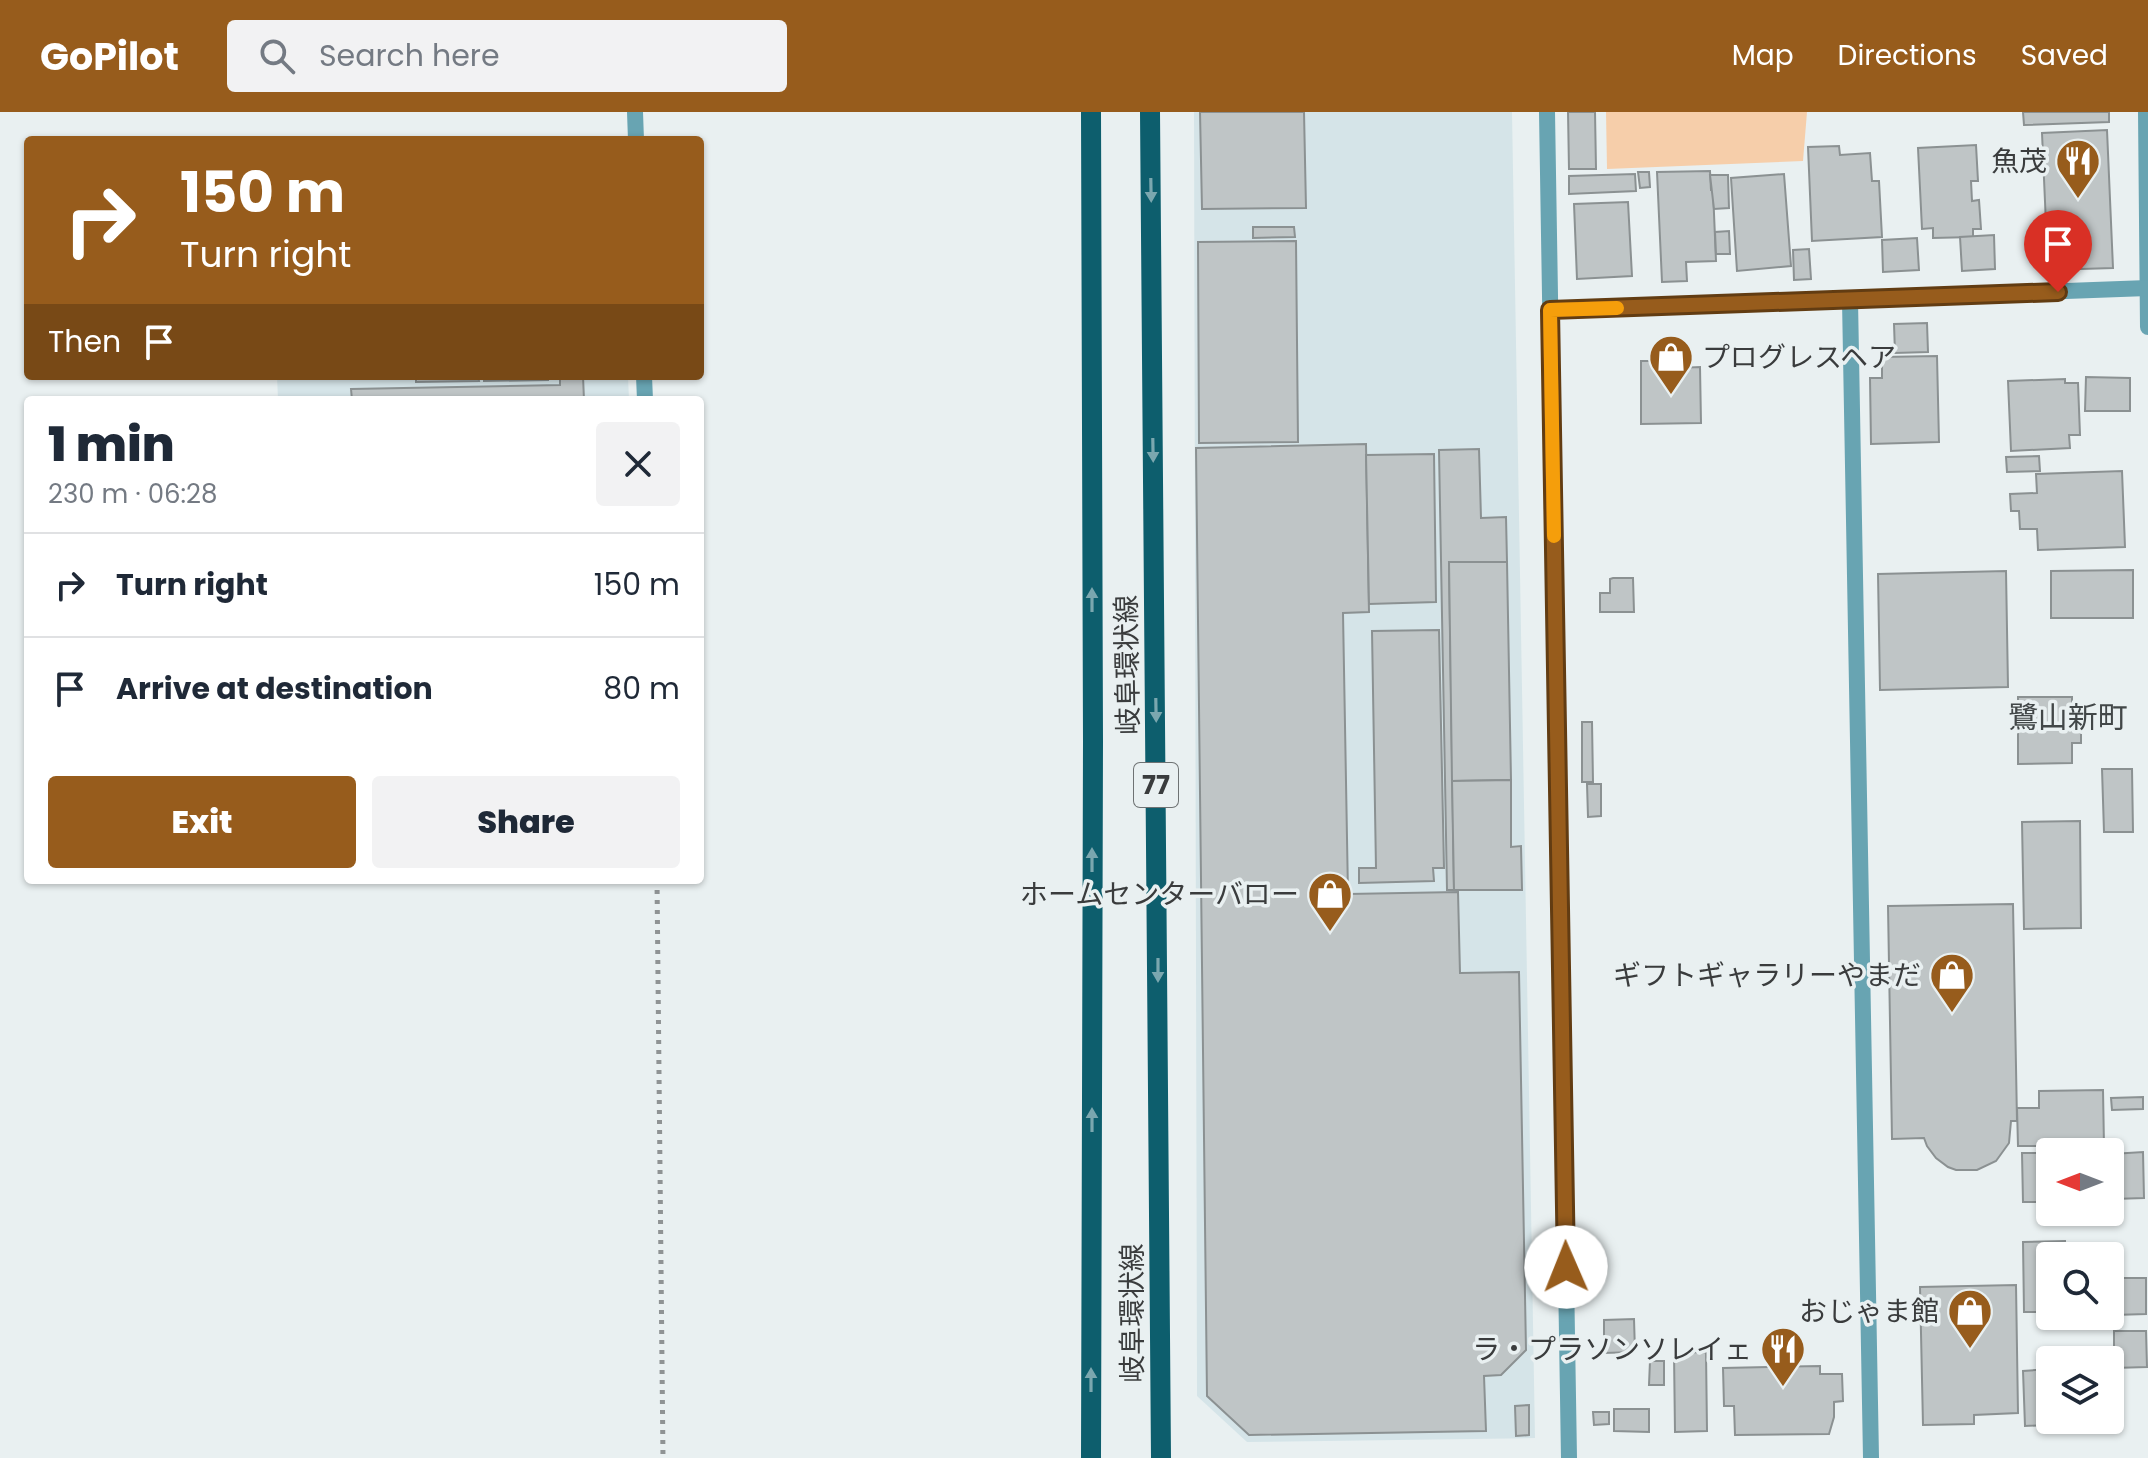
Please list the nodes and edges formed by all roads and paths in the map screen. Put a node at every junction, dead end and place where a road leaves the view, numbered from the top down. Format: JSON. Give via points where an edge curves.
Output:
{"nodes":[{"id":1,"x":635,"y":112,"type":"edge"},
{"id":2,"x":1091,"y":112,"type":"edge"},
{"id":3,"x":1150,"y":112,"type":"edge"},
{"id":4,"x":1547,"y":112,"type":"edge"},
{"id":5,"x":2146,"y":112,"type":"edge"},
{"id":6,"x":636,"y":136,"type":"edge"},
{"id":7,"x":2148,"y":288,"type":"edge"},
{"id":8,"x":1850,"y":300,"type":"junction"},
{"id":9,"x":1550,"y":310,"type":"junction"},
{"id":10,"x":2148,"y":327,"type":"edge"},
{"id":11,"x":657,"y":884,"type":"edge"},
{"id":12,"x":663,"y":1458,"type":"edge"},
{"id":13,"x":1091,"y":1458,"type":"edge"},
{"id":14,"x":1161,"y":1458,"type":"edge"},
{"id":15,"x":1569,"y":1458,"type":"edge"},
{"id":16,"x":1871,"y":1458,"type":"edge"}],
"edges":[{"from":1,"to":6,"type":"street"},
{"from":13,"to":2,"type":"main road","name":"岐阜環状線","number":"77","one_way":true},
{"from":3,"to":14,"type":"main road","name":"岐阜環状線","number":"77","one_way":true},
{"from":4,"to":9,"type":"street"},
{"from":5,"to":7,"type":"street"},
{"from":7,"to":8,"type":"street"},
{"from":7,"to":10,"type":"street"},
{"from":8,"to":9,"type":"street"},
{"from":8,"to":16,"type":"street"},
{"from":9,"to":15,"type":"street"},
{"from":11,"to":12,"type":"path"}]}
